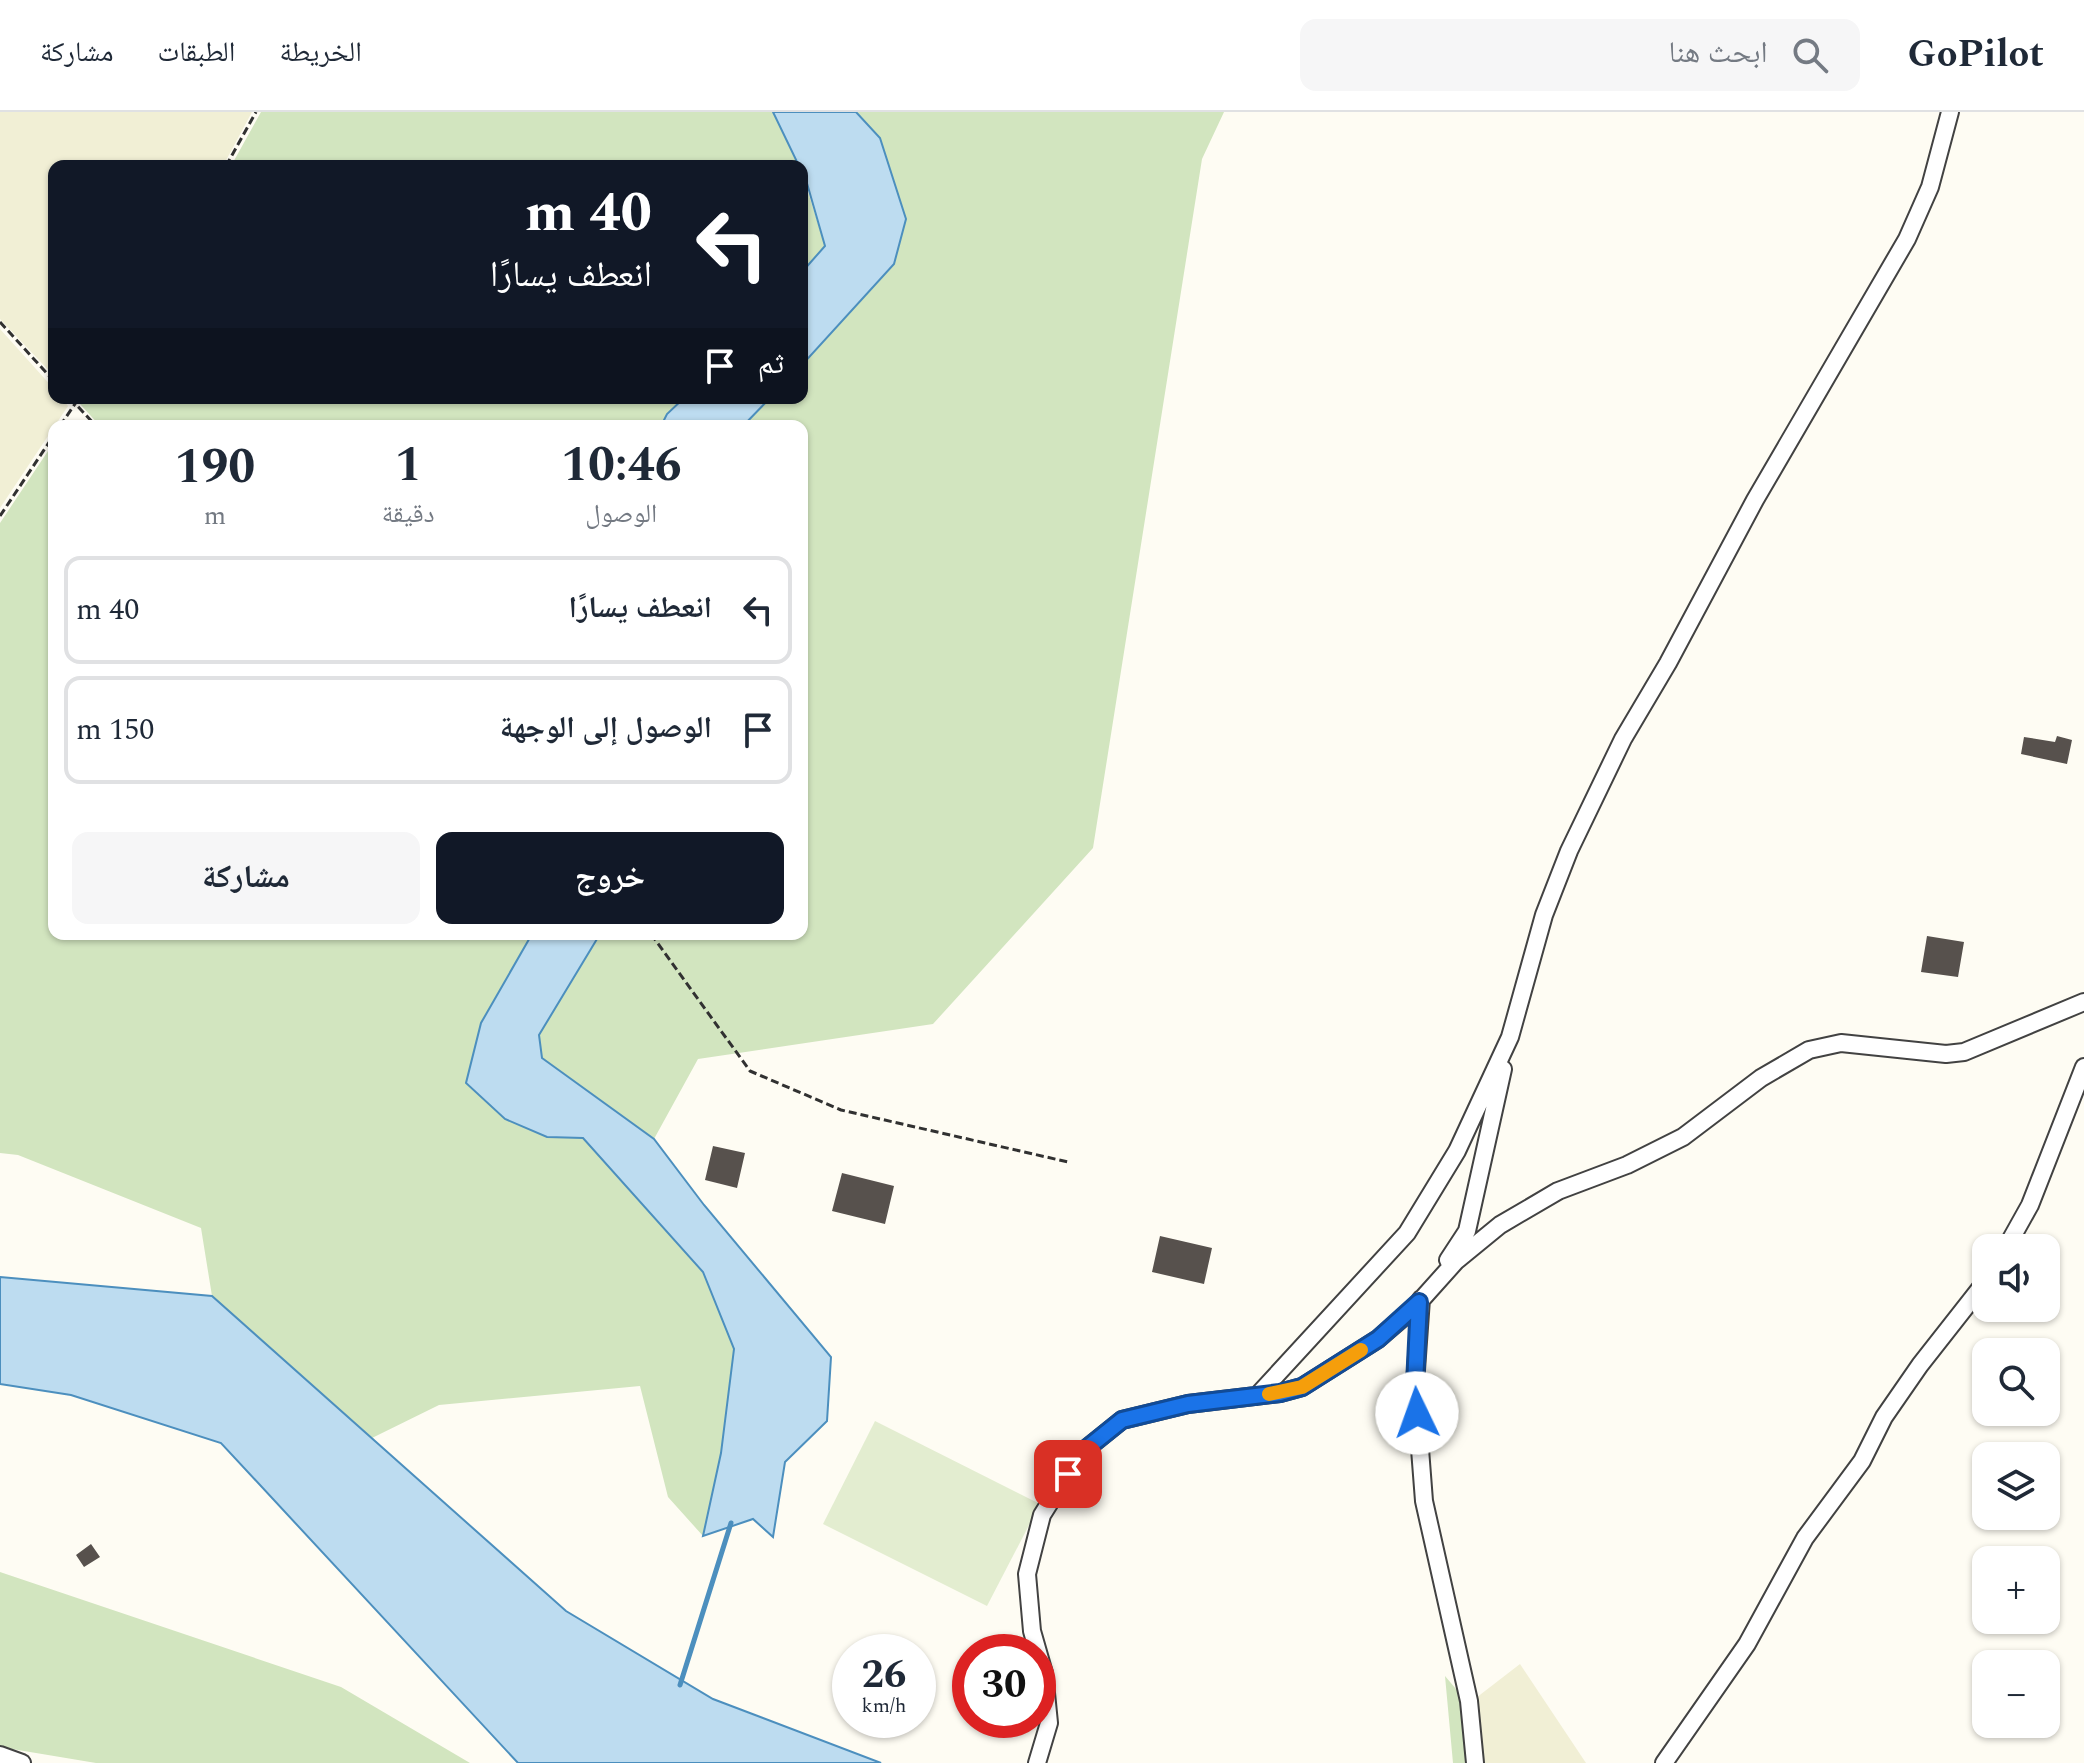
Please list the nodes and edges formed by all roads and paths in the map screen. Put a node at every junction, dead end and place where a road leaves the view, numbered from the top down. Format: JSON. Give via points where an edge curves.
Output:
{"nodes":[{"id":1,"x":256,"y":112,"type":"edge"},
{"id":2,"x":1950,"y":112,"type":"edge"},
{"id":3,"x":229,"y":160,"type":"edge"},
{"id":4,"x":0,"y":322,"type":"edge"},
{"id":5,"x":48,"y":374,"type":"edge"},
{"id":6,"x":75,"y":404,"type":"joint"},
{"id":7,"x":64,"y":420,"type":"edge"},
{"id":8,"x":90,"y":420,"type":"edge"},
{"id":9,"x":48,"y":444,"type":"edge"},
{"id":10,"x":0,"y":516,"type":"edge"},
{"id":11,"x":655,"y":940,"type":"edge"},
{"id":12,"x":2084,"y":1002,"type":"edge"},
{"id":13,"x":1510,"y":1037,"type":"junction"},
{"id":14,"x":2084,"y":1067,"type":"edge"},
{"id":15,"x":1068,"y":1162,"type":"dead end"},
{"id":16,"x":2014,"y":1234,"type":"edge"},
{"id":17,"x":1972,"y":1299,"type":"edge"},
{"id":18,"x":1419,"y":1302,"type":"junction"},
{"id":19,"x":1257,"y":1396,"type":"junction"},
{"id":20,"x":0,"y":1755,"type":"edge"},
{"id":21,"x":22,"y":1763,"type":"edge"},
{"id":22,"x":1037,"y":1763,"type":"edge"},
{"id":23,"x":1475,"y":1763,"type":"edge"},
{"id":24,"x":1664,"y":1763,"type":"edge"}],
"edges":[{"from":1,"to":3,"type":"path"},
{"from":2,"to":13,"type":"street","via":[[1930,187],[1907,239],[1623,739],[1569,851],[1544,915]]},
{"from":4,"to":5,"type":"path"},
{"from":6,"to":7,"type":"path"},
{"from":6,"to":8,"type":"path"},
{"from":9,"to":10,"type":"path"},
{"from":11,"to":15,"type":"path","via":[[750,1071],[841,1110]]},
{"from":12,"to":18,"type":"street","via":[[1964,1052],[1841,1043],[1809,1050],[1761,1078],[1683,1137],[1558,1191],[1500,1225],[1456,1261]]},
{"from":13,"to":18,"type":"street","via":[[1467,1231]]},
{"from":13,"to":19,"type":"street","via":[[1457,1151],[1407,1233]]},
{"from":14,"to":16,"type":"street"},
{"from":17,"to":24,"type":"street","via":[[1884,1417],[1862,1461],[1805,1538],[1747,1644]]},
{"from":18,"to":19,"type":"street","via":[[1378,1339],[1302,1387]]},
{"from":18,"to":23,"type":"street","via":[[1415,1384],[1424,1501],[1469,1701]]},
{"from":19,"to":22,"type":"street","via":[[1188,1404],[1122,1420],[1081,1453],[1042,1515],[1027,1574],[1049,1723]]},
{"from":20,"to":21,"type":"street"}]}
